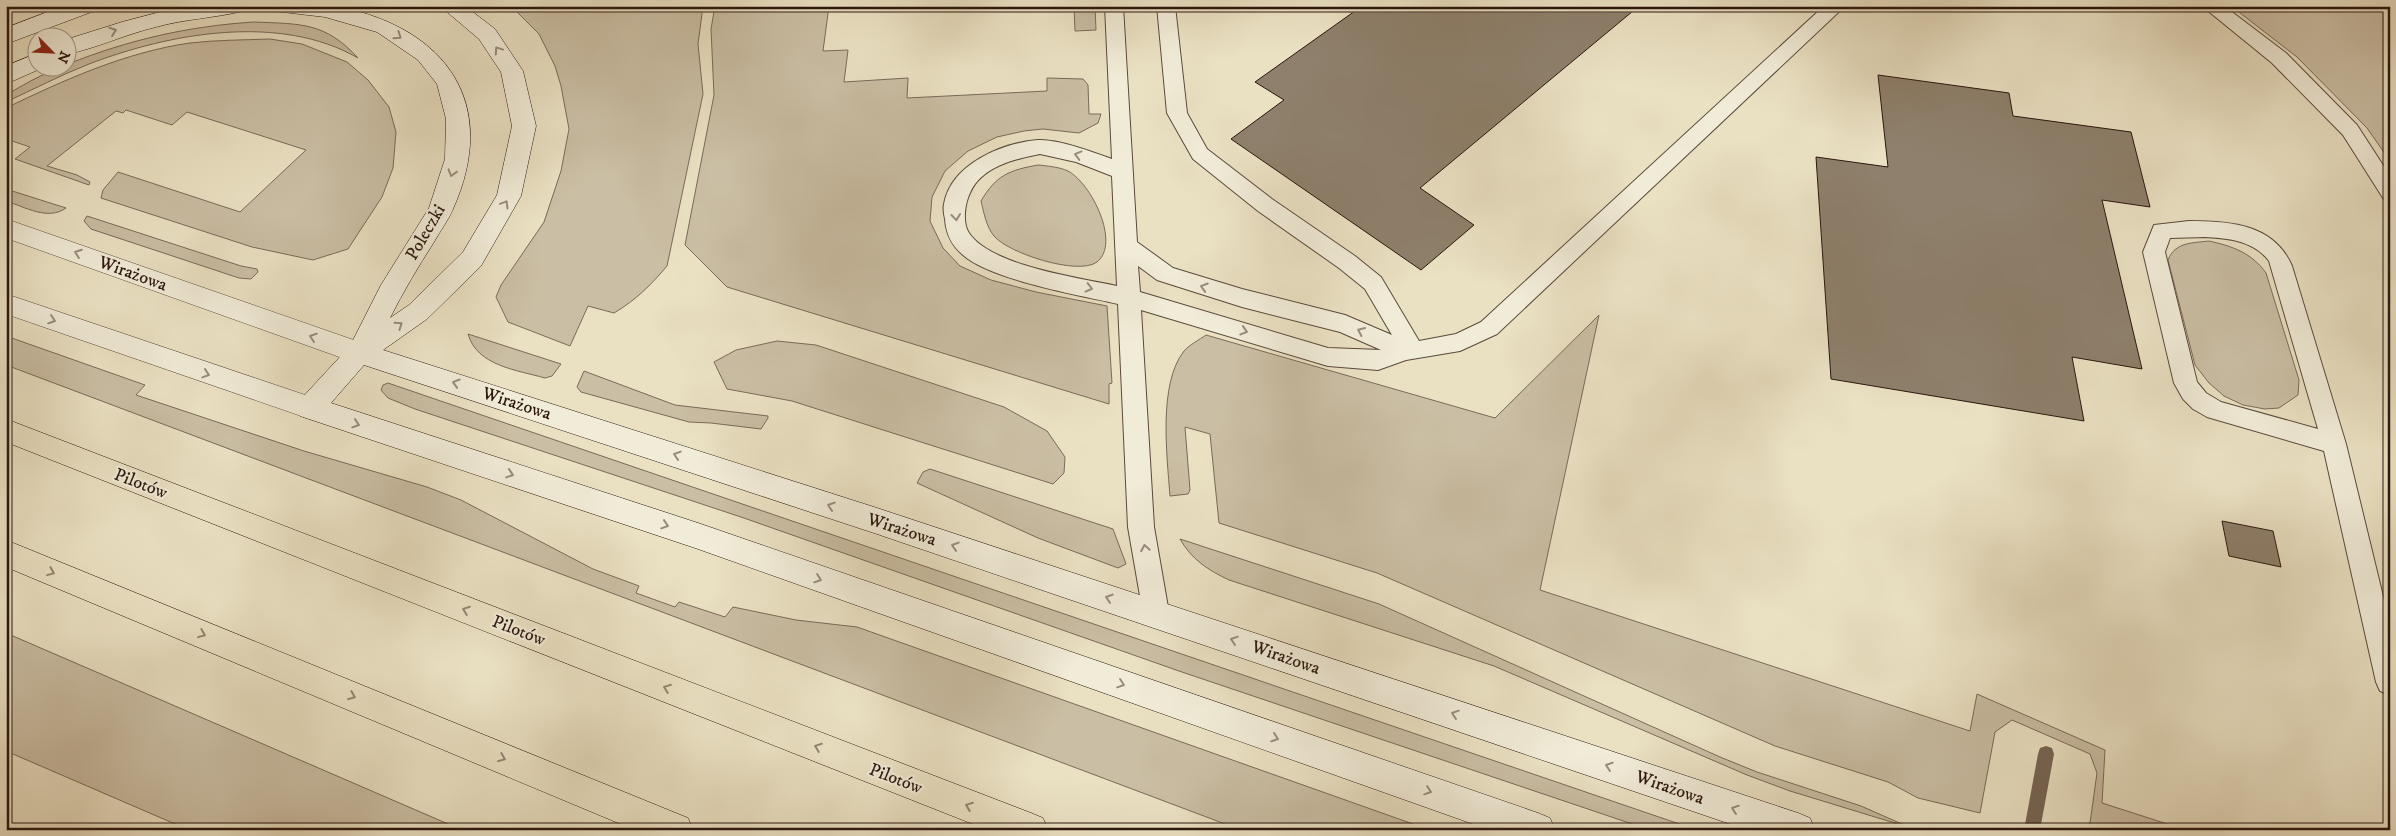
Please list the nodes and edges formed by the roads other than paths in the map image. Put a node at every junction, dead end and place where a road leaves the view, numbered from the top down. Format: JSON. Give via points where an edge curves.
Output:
{"nodes":[{"id":1,"x":86,"y":6,"type":"edge"},
{"id":2,"x":235,"y":6,"type":"edge"},
{"id":3,"x":282,"y":6,"type":"edge"},
{"id":4,"x":451,"y":6,"type":"edge"},
{"id":5,"x":1114,"y":6,"type":"edge"},
{"id":6,"x":1166,"y":6,"type":"edge"},
{"id":7,"x":1836,"y":6,"type":"edge"},
{"id":8,"x":2210,"y":6,"type":"edge"},
{"id":9,"x":6,"y":37,"type":"edge"},
{"id":10,"x":78,"y":44,"type":"edge"},
{"id":11,"x":28,"y":65,"type":"edge"},
{"id":12,"x":6,"y":76,"type":"edge"},
{"id":13,"x":1124,"y":172,"type":"junction"},
{"id":14,"x":2390,"y":193,"type":"edge"},
{"id":15,"x":6,"y":228,"type":"edge"},
{"id":16,"x":1127,"y":246,"type":"junction"},
{"id":17,"x":1130,"y":298,"type":"junction"},
{"id":18,"x":6,"y":304,"type":"edge"},
{"id":19,"x":1409,"y":351,"type":"junction"},
{"id":20,"x":359,"y":353,"type":"junction"},
{"id":21,"x":310,"y":408,"type":"junction"},
{"id":22,"x":6,"y":430,"type":"edge"},
{"id":23,"x":2334,"y":444,"type":"junction"},
{"id":24,"x":6,"y":553,"type":"edge"},
{"id":25,"x":1156,"y":613,"type":"junction"},
{"id":26,"x":2390,"y":682,"type":"edge"},
{"id":27,"x":676,"y":830,"type":"edge"},
{"id":28,"x":1031,"y":830,"type":"edge"},
{"id":29,"x":1538,"y":830,"type":"edge"},
{"id":30,"x":1798,"y":830,"type":"edge"}],
"edges":[{"from":1,"to":9,"type":"main road"},
{"from":10,"to":2,"type":"main road","one_way":true,"via":[[154,20]]},
{"from":3,"to":20,"type":"main road","name":"Poleczki","one_way":true,"via":[[326,10],[384,27],[426,55],[448,82],[458,119],[457,159],[441,209],[390,292]]},
{"from":20,"to":4,"type":"main road","name":"Poleczki","one_way":true,"via":[[418,312],[472,259],[509,196],[524,126],[512,71],[487,34]]},
{"from":5,"to":13,"type":"lane"},
{"from":6,"to":19,"type":"lane","via":[[1177,113],[1200,154],[1372,283]]},
{"from":7,"to":19,"type":"lane","via":[[1489,328],[1460,342]]},
{"from":8,"to":14,"type":"lane","via":[[2279,58],[2350,130]]},
{"from":11,"to":12,"type":"main road"},
{"from":13,"to":16,"type":"lane"},
{"from":13,"to":17,"type":"lane","one_way":true,"via":[[1080,155],[1032,148],[992,160],[966,178],[954,204],[957,234],[970,250],[1026,274]]},
{"from":20,"to":15,"type":"main road","name":"Wirażowa","one_way":true},
{"from":16,"to":17,"type":"lane"},
{"from":19,"to":16,"type":"lane","one_way":true,"via":[[1345,324],[1242,298],[1165,274]]},
{"from":17,"to":19,"type":"lane","one_way":true,"via":[[1328,357],[1378,361]]},
{"from":25,"to":17,"type":"lane","one_way":true,"via":[[1141,527]]},
{"from":18,"to":21,"type":"main road","one_way":true},
{"from":20,"to":21,"type":"main road","name":"Poleczki"},
{"from":25,"to":20,"type":"main road","name":"Wirażowa","one_way":true},
{"from":21,"to":29,"type":"main road","one_way":true,"via":[[698,536]]},
{"from":28,"to":22,"type":"highway","name":"Pilotów","one_way":true},
{"from":23,"to":23,"type":"lane","via":[[2215,410],[2202,405],[2191,394],[2154,252],[2162,231],[2220,229],[2256,240],[2274,252],[2285,274]]},
{"from":23,"to":26,"type":"lane"},
{"from":24,"to":27,"type":"highway","one_way":true},
{"from":30,"to":25,"type":"main road","name":"Wirażowa","one_way":true}]}
